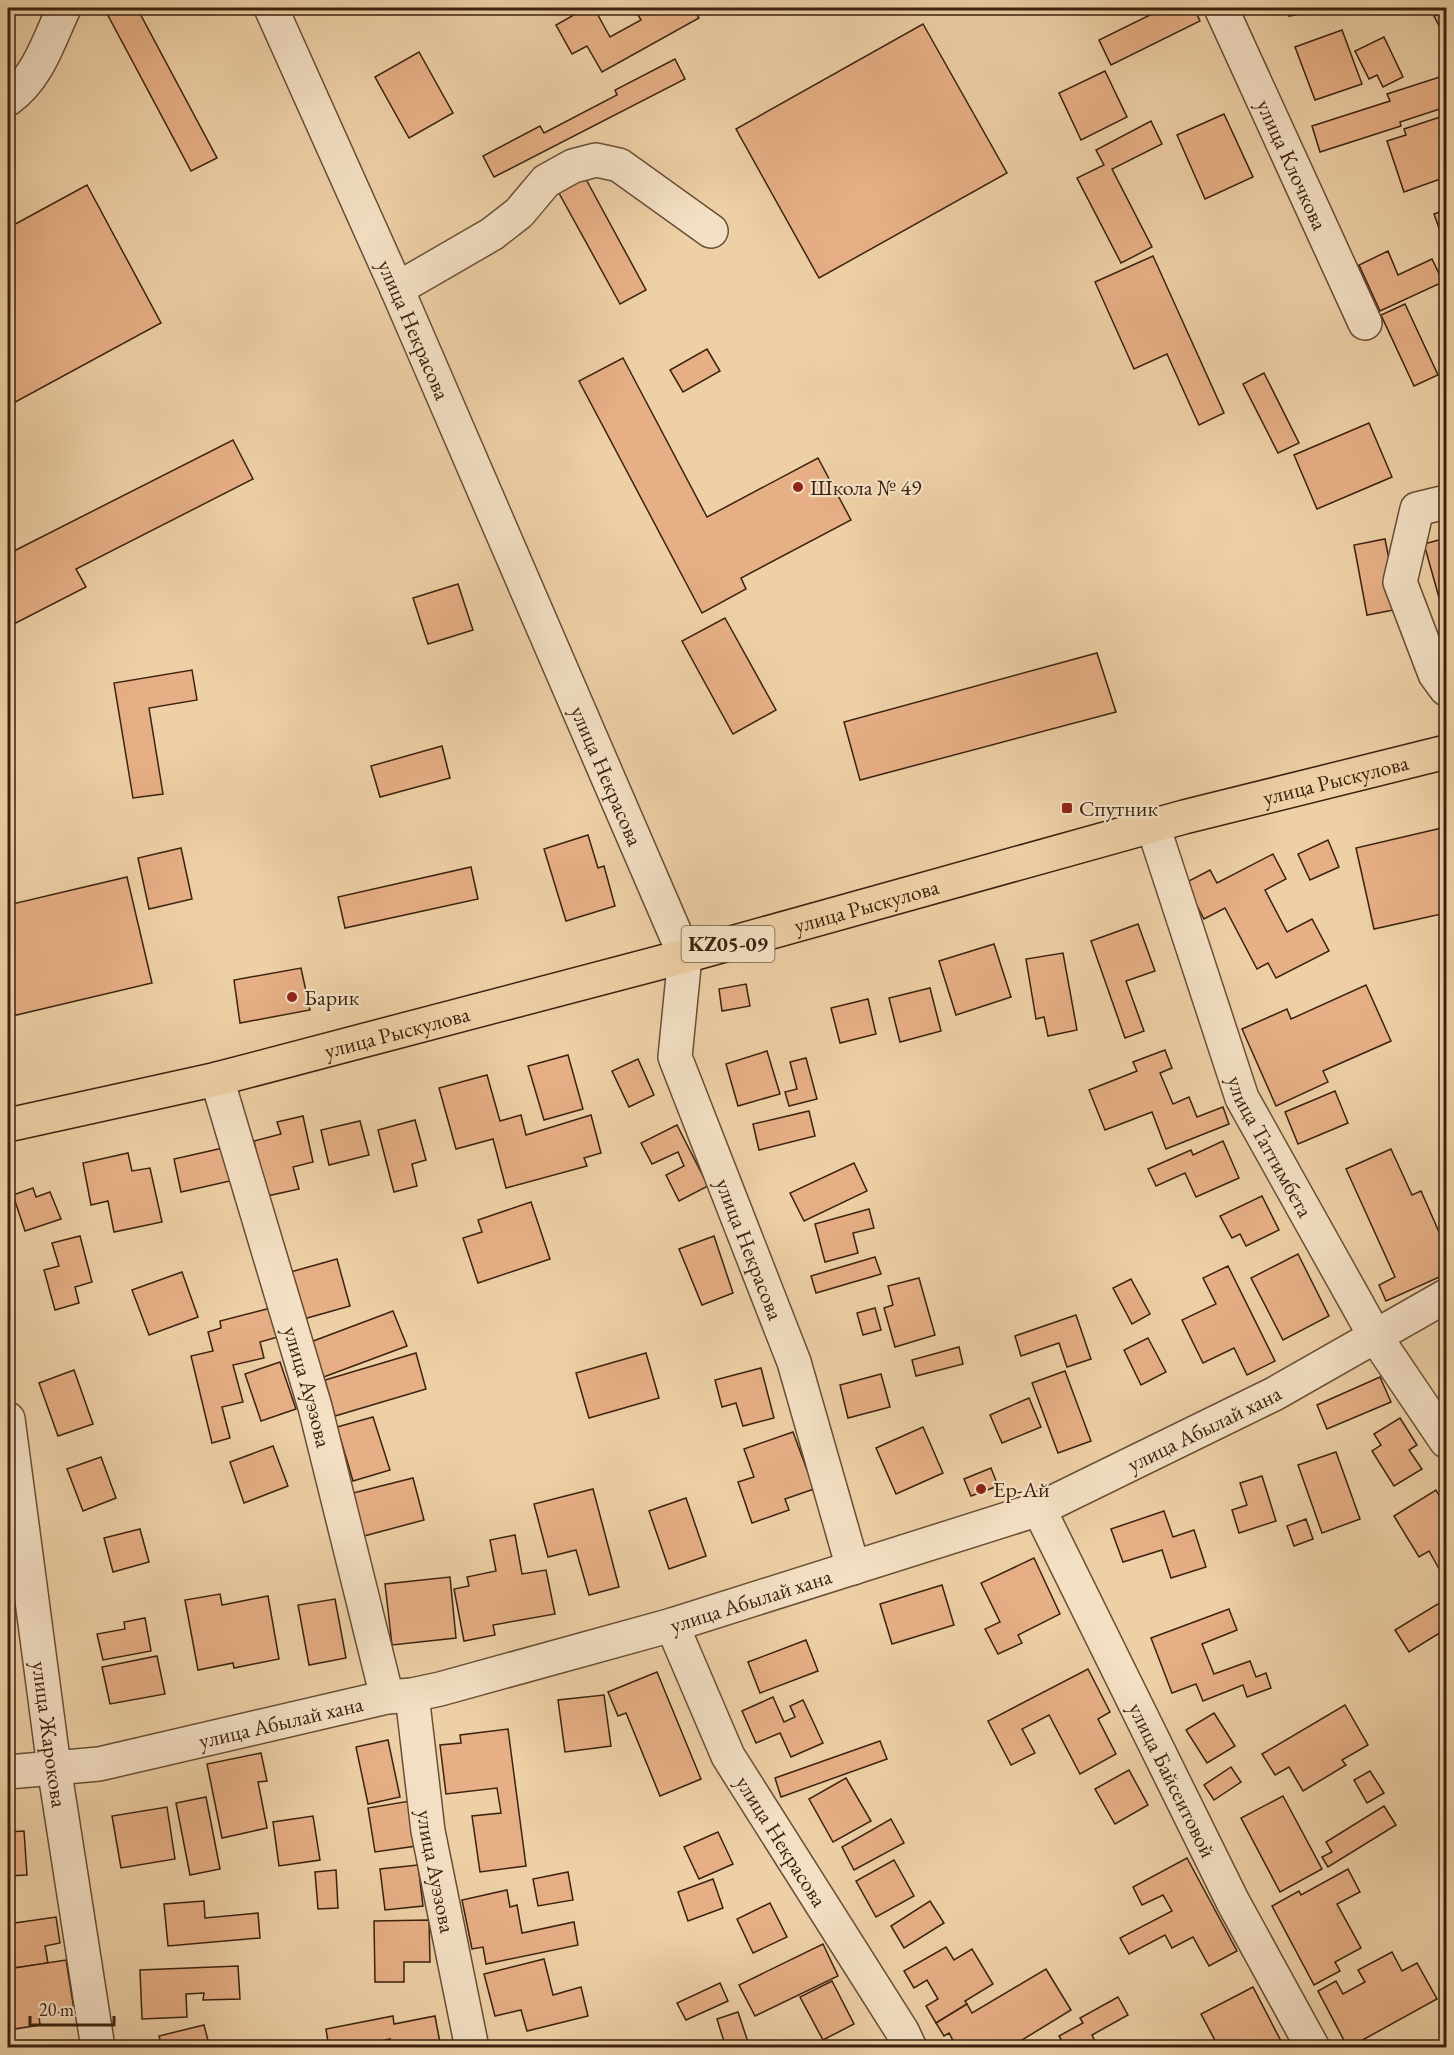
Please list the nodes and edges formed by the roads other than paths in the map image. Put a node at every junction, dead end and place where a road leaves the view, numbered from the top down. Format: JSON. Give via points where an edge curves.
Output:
{"nodes":[{"id":1,"x":64,"y":8,"type":"edge"},
{"id":2,"x":271,"y":8,"type":"edge"},
{"id":3,"x":1221,"y":8,"type":"edge"},
{"id":4,"x":8,"y":99,"type":"edge"},
{"id":5,"x":711,"y":231,"type":"dead end"},
{"id":6,"x":397,"y":288,"type":"junction"},
{"id":7,"x":1365,"y":322,"type":"dead end"},
{"id":8,"x":1446,"y":501,"type":"edge"},
{"id":9,"x":1446,"y":689,"type":"edge"},
{"id":10,"x":1446,"y":752,"type":"edge"},
{"id":11,"x":1153,"y":826,"type":"junction"},
{"id":12,"x":685,"y":956,"type":"junction"},
{"id":13,"x":217,"y":1079,"type":"junction"},
{"id":14,"x":8,"y":1125,"type":"edge"},
{"id":15,"x":1446,"y":1296,"type":"edge"},
{"id":16,"x":1375,"y":1336,"type":"junction"},
{"id":17,"x":8,"y":1419,"type":"edge"},
{"id":18,"x":1446,"y":1441,"type":"edge"},
{"id":19,"x":1039,"y":1509,"type":"junction"},
{"id":20,"x":853,"y":1568,"type":"junction"},
{"id":21,"x":672,"y":1625,"type":"junction"},
{"id":22,"x":399,"y":1696,"type":"junction"},
{"id":23,"x":54,"y":1767,"type":"junction"},
{"id":24,"x":8,"y":1772,"type":"edge"},
{"id":25,"x":98,"y":2048,"type":"edge"},
{"id":26,"x":472,"y":2048,"type":"edge"},
{"id":27,"x":910,"y":2048,"type":"edge"},
{"id":28,"x":1313,"y":2048,"type":"edge"}],
"edges":[{"from":1,"to":4,"type":"street","via":[[28,80]]},
{"from":2,"to":6,"type":"street","name":"улица Некрасова"},
{"from":3,"to":7,"type":"street","name":"улица Клочкова"},
{"from":5,"to":6,"type":"street","via":[[619,165],[596,160],[573,166],[546,181],[519,213],[492,234]]},
{"from":6,"to":12,"type":"street","name":"улица Некрасова"},
{"from":8,"to":9,"type":"street","via":[[1417,509],[1400,582],[1435,674]]},
{"from":10,"to":11,"type":"main road","name":"улица Рыскулова","number":"KZ05-09"},
{"from":11,"to":12,"type":"main road","name":"улица Рыскулова","number":"KZ05-09"},
{"from":11,"to":16,"type":"street","name":"улица Таттимбета","via":[[1242,1098]]},
{"from":12,"to":13,"type":"main road","name":"улица Рыскулова","number":"KZ05-09"},
{"from":12,"to":20,"type":"street","name":"улица Некрасова","via":[[675,1058],[794,1362]]},
{"from":13,"to":14,"type":"main road","name":"улица Рыскулова","number":"KZ05-09"},
{"from":13,"to":22,"type":"street","name":"улица Ауэзова"},
{"from":15,"to":16,"type":"street","name":"улица Абылай хана"},
{"from":16,"to":18,"type":"street","name":"улица Таттимбета"},
{"from":16,"to":19,"type":"street","name":"улица Абылай хана","via":[[1274,1394]]},
{"from":17,"to":23,"type":"street","name":"улица Жарокова"},
{"from":19,"to":20,"type":"street","name":"улица Абылай хана"},
{"from":19,"to":28,"type":"street","name":"улица Байсеитовой","via":[[1233,1902]]},
{"from":20,"to":21,"type":"street","name":"улица Абылай хана"},
{"from":21,"to":22,"type":"street","name":"улица Абылай хана","via":[[440,1689]]},
{"from":21,"to":27,"type":"street","name":"улица Некрасова","via":[[728,1756]]},
{"from":22,"to":23,"type":"street","name":"улица Абылай хана","via":[[99,1764]]},
{"from":22,"to":26,"type":"street","name":"улица Ауэзова"},
{"from":23,"to":24,"type":"street","name":"улица Абылай хана"},
{"from":23,"to":25,"type":"street","name":"улица Жарокова"}]}
